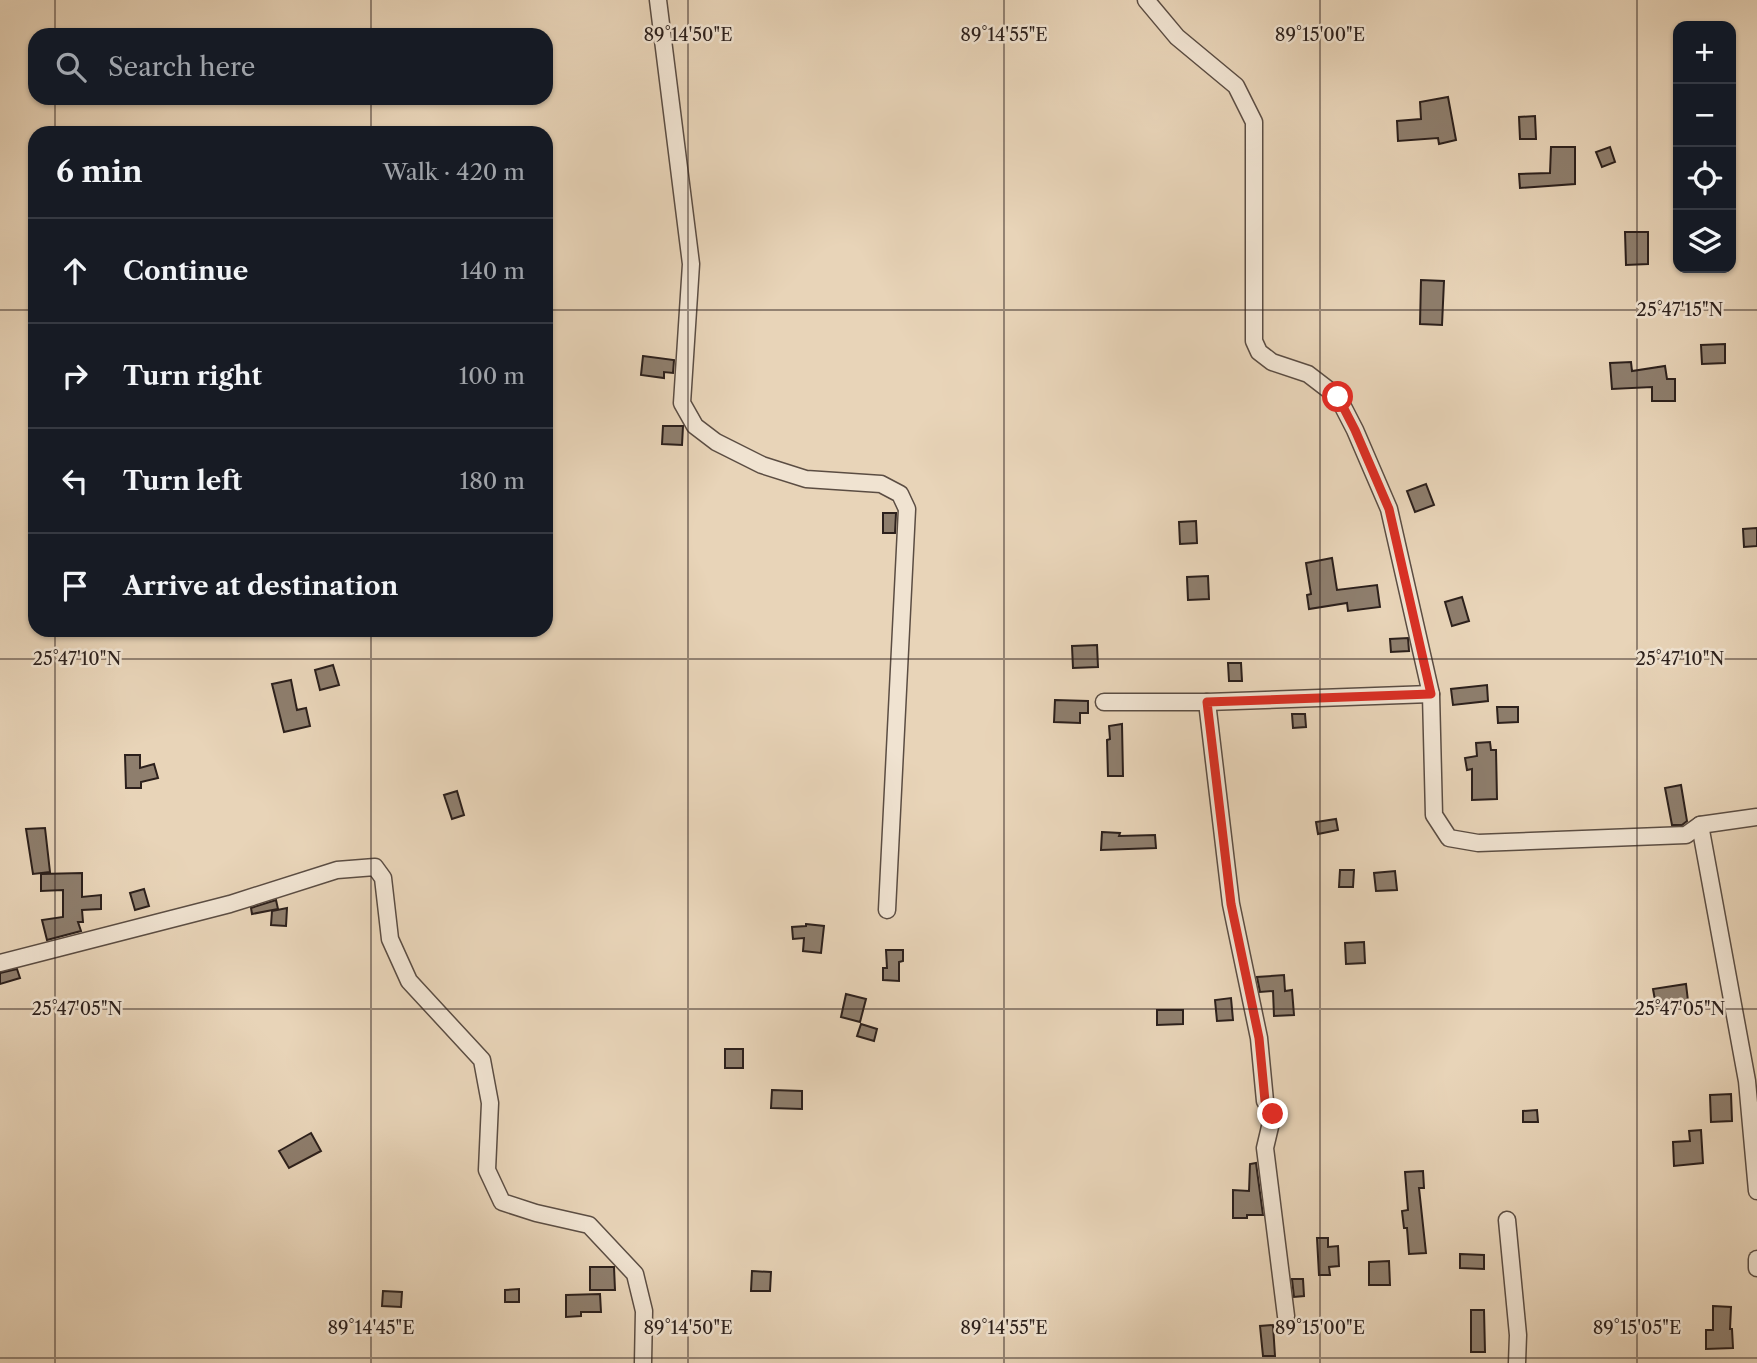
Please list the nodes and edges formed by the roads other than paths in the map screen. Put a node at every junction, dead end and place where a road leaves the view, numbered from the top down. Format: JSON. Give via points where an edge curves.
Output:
{"nodes":[{"id":1,"x":658,"y":0,"type":"edge"},
{"id":2,"x":1146,"y":0,"type":"edge"},
{"id":3,"x":1431,"y":694,"type":"junction"},
{"id":4,"x":1104,"y":702,"type":"dead end"},
{"id":5,"x":1207,"y":702,"type":"junction"},
{"id":6,"x":1757,"y":817,"type":"edge"},
{"id":7,"x":1700,"y":825,"type":"junction"},
{"id":8,"x":887,"y":910,"type":"dead end"},
{"id":9,"x":0,"y":963,"type":"edge"},
{"id":10,"x":1757,"y":1191,"type":"edge"},
{"id":11,"x":1507,"y":1220,"type":"dead end"},
{"id":12,"x":1757,"y":1259,"type":"edge"},
{"id":13,"x":1757,"y":1268,"type":"edge"},
{"id":14,"x":1286,"y":1316,"type":"dead end"},
{"id":15,"x":642,"y":1363,"type":"edge"},
{"id":16,"x":1517,"y":1363,"type":"edge"}],
"edges":[{"from":1,"to":8,"type":"street","via":[[691,264],[682,403],[695,426],[762,465],[806,479],[881,484],[900,494],[907,509]]},
{"from":2,"to":3,"type":"street","via":[[1177,37],[1236,86],[1254,122],[1254,341],[1272,362],[1307,374],[1338,397],[1355,430],[1389,509]]},
{"from":3,"to":5,"type":"street"},
{"from":3,"to":7,"type":"street","via":[[1434,815],[1449,838],[1478,843],[1686,835]]},
{"from":4,"to":5,"type":"street"},
{"from":5,"to":14,"type":"street","via":[[1231,904],[1259,1038],[1265,1101],[1273,1114],[1265,1148]]},
{"from":6,"to":7,"type":"street"},
{"from":7,"to":10,"type":"street","via":[[1747,1081]]},
{"from":9,"to":15,"type":"street","via":[[230,904],[337,870],[375,867],[383,878],[390,939],[409,981],[482,1060],[490,1103],[487,1170],[502,1202],[589,1225],[635,1274],[644,1311]]},
{"from":11,"to":16,"type":"street"},
{"from":12,"to":13,"type":"street"}]}
